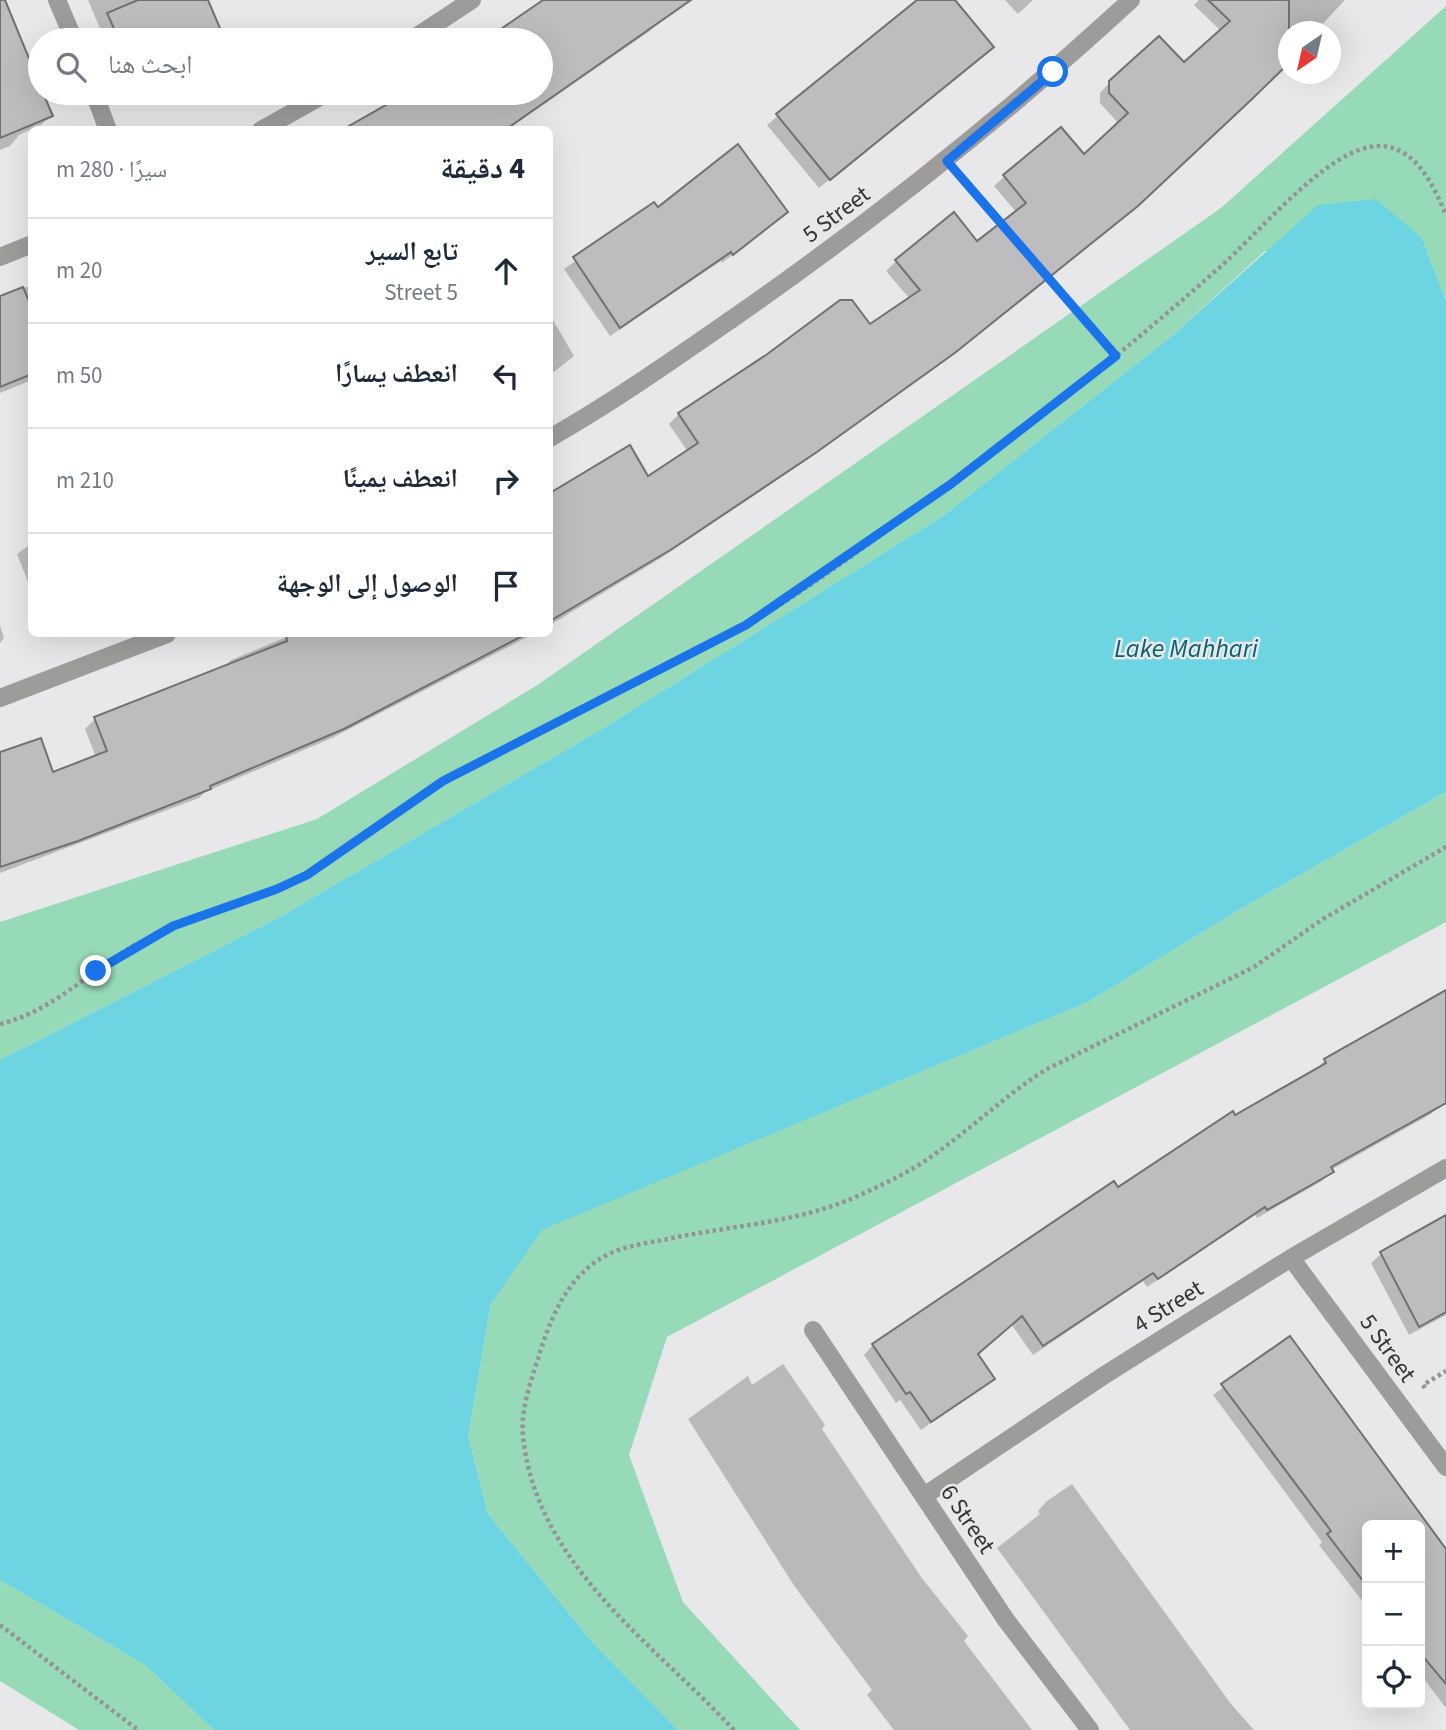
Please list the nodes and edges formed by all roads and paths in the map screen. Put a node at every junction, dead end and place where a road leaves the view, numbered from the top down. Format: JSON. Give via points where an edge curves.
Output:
{"nodes":[{"id":1,"x":57,"y":0,"type":"edge"},
{"id":2,"x":472,"y":0,"type":"edge"},
{"id":3,"x":1130,"y":0,"type":"edge"},
{"id":4,"x":69,"y":28,"type":"edge"},
{"id":5,"x":429,"y":28,"type":"edge"},
{"id":6,"x":99,"y":105,"type":"edge"},
{"id":7,"x":306,"y":105,"type":"edge"},
{"id":8,"x":106,"y":126,"type":"edge"},
{"id":9,"x":268,"y":126,"type":"edge"},
{"id":10,"x":947,"y":161,"type":"junction"},
{"id":11,"x":1446,"y":215,"type":"edge"},
{"id":12,"x":28,"y":246,"type":"edge"},
{"id":13,"x":0,"y":257,"type":"edge"},
{"id":14,"x":1116,"y":356,"type":"junction"},
{"id":15,"x":553,"y":436,"type":"edge"},
{"id":16,"x":159,"y":637,"type":"edge"},
{"id":17,"x":0,"y":698,"type":"edge"},
{"id":18,"x":1446,"y":847,"type":"edge"},
{"id":19,"x":0,"y":1024,"type":"edge"},
{"id":20,"x":1446,"y":1168,"type":"edge"},
{"id":21,"x":1291,"y":1258,"type":"junction"},
{"id":22,"x":813,"y":1330,"type":"dead end"},
{"id":23,"x":1446,"y":1371,"type":"edge"},
{"id":24,"x":1431,"y":1395,"type":"dead end"},
{"id":25,"x":1446,"y":1467,"type":"edge"},
{"id":26,"x":924,"y":1496,"type":"junction"},
{"id":27,"x":0,"y":1625,"type":"edge"},
{"id":28,"x":138,"y":1730,"type":"edge"},
{"id":29,"x":734,"y":1730,"type":"edge"},
{"id":30,"x":1090,"y":1730,"type":"edge"}],
"edges":[{"from":1,"to":4,"type":"street"},
{"from":2,"to":5,"type":"street"},
{"from":3,"to":10,"type":"street","name":"5 Street"},
{"from":6,"to":8,"type":"street"},
{"from":7,"to":9,"type":"street"},
{"from":10,"to":14,"type":"path"},
{"from":10,"to":15,"type":"street","name":"5 Street","via":[[823,256]]},
{"from":11,"to":14,"type":"path","via":[[1416,160],[1390,148],[1360,149],[1307,185]]},
{"from":12,"to":13,"type":"street"},
{"from":14,"to":19,"type":"path","via":[[951,484],[746,625],[443,781],[307,875],[173,926],[124,952],[61,998]]},
{"from":16,"to":17,"type":"street"},
{"from":18,"to":29,"type":"path","via":[[1323,919],[1254,967],[1045,1070],[933,1156],[888,1183],[804,1214],[612,1253],[583,1270],[561,1299],[525,1404],[523,1436],[533,1479],[555,1531],[598,1595]]},
{"from":20,"to":21,"type":"street","name":"4 Street"},
{"from":21,"to":25,"type":"street","name":"5 Street"},
{"from":21,"to":26,"type":"street","name":"4 Street","via":[[1105,1374]]},
{"from":22,"to":26,"type":"street","name":"6 Street"},
{"from":23,"to":24,"type":"path","via":[[1423,1385]]},
{"from":26,"to":30,"type":"street","name":"6 Street","via":[[1006,1620]]},
{"from":27,"to":28,"type":"path"}]}
